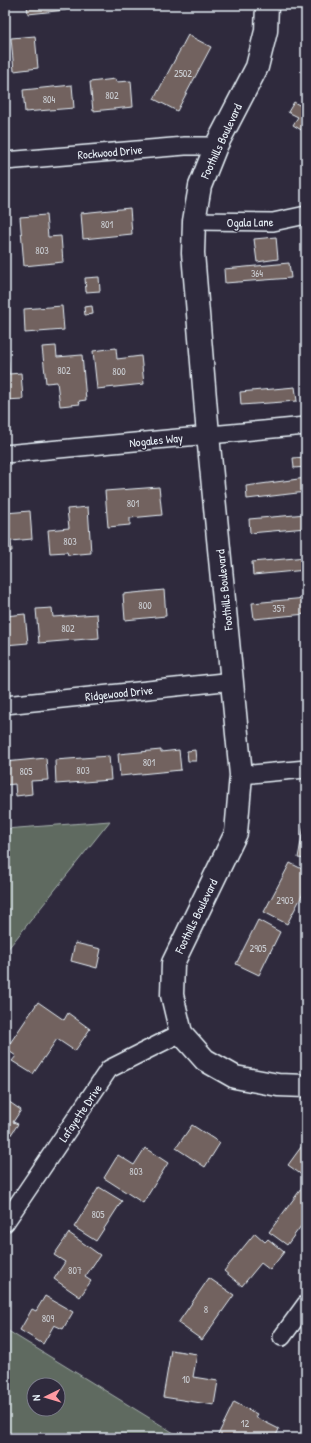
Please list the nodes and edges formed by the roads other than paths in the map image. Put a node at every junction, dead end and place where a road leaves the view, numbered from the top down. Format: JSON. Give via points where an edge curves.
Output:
{"nodes":[{"id":1,"x":267,"y":5,"type":"edge"},
{"id":2,"x":216,"y":146,"type":"junction"},
{"id":3,"x":5,"y":161,"type":"edge"},
{"id":4,"x":306,"y":215,"type":"edge"},
{"id":5,"x":194,"y":221,"type":"junction"},
{"id":6,"x":306,"y":426,"type":"edge"},
{"id":7,"x":208,"y":435,"type":"junction"},
{"id":8,"x":5,"y":454,"type":"edge"},
{"id":9,"x":233,"y":681,"type":"junction"},
{"id":10,"x":5,"y":705,"type":"edge"},
{"id":11,"x":306,"y":769,"type":"edge"},
{"id":12,"x":241,"y":775,"type":"junction"},
{"id":13,"x":182,"y":1033,"type":"junction"},
{"id":14,"x":306,"y":1086,"type":"edge"},
{"id":15,"x":5,"y":1223,"type":"edge"},
{"id":16,"x":306,"y":1304,"type":"edge"},
{"id":17,"x":282,"y":1337,"type":"dead end"}],
"edges":[{"from":1,"to":2,"type":"street","name":"Foothills Boulevard","via":[[266,31],[257,67]]},
{"from":2,"to":3,"type":"street","name":"Rockwood Drive","via":[[185,146]]},
{"from":2,"to":5,"type":"street","name":"Foothills Boulevard","via":[[200,186]]},
{"from":4,"to":5,"type":"street","name":"Ogala Lane","via":[[273,222]]},
{"from":5,"to":7,"type":"street","name":"Foothills Boulevard","via":[[193,253]]},
{"from":6,"to":7,"type":"street","name":"Nogales Way"},
{"from":7,"to":8,"type":"street","name":"Nogales Way"},
{"from":7,"to":9,"type":"street","name":"Foothills Boulevard"},
{"from":9,"to":10,"type":"street","name":"Ridgewood Drive"},
{"from":9,"to":12,"type":"street","name":"Foothills Boulevard"},
{"from":11,"to":12,"type":"street"},
{"from":12,"to":13,"type":"street","name":"Foothills Boulevard","via":[[236,833],[173,963],[172,995]]},
{"from":13,"to":14,"type":"street","name":"Foothills Boulevard","via":[[205,1060],[235,1077],[278,1085]]},
{"from":13,"to":15,"type":"street","name":"Lafayette Drive","via":[[109,1069]]},
{"from":16,"to":17,"type":"street"}]}
